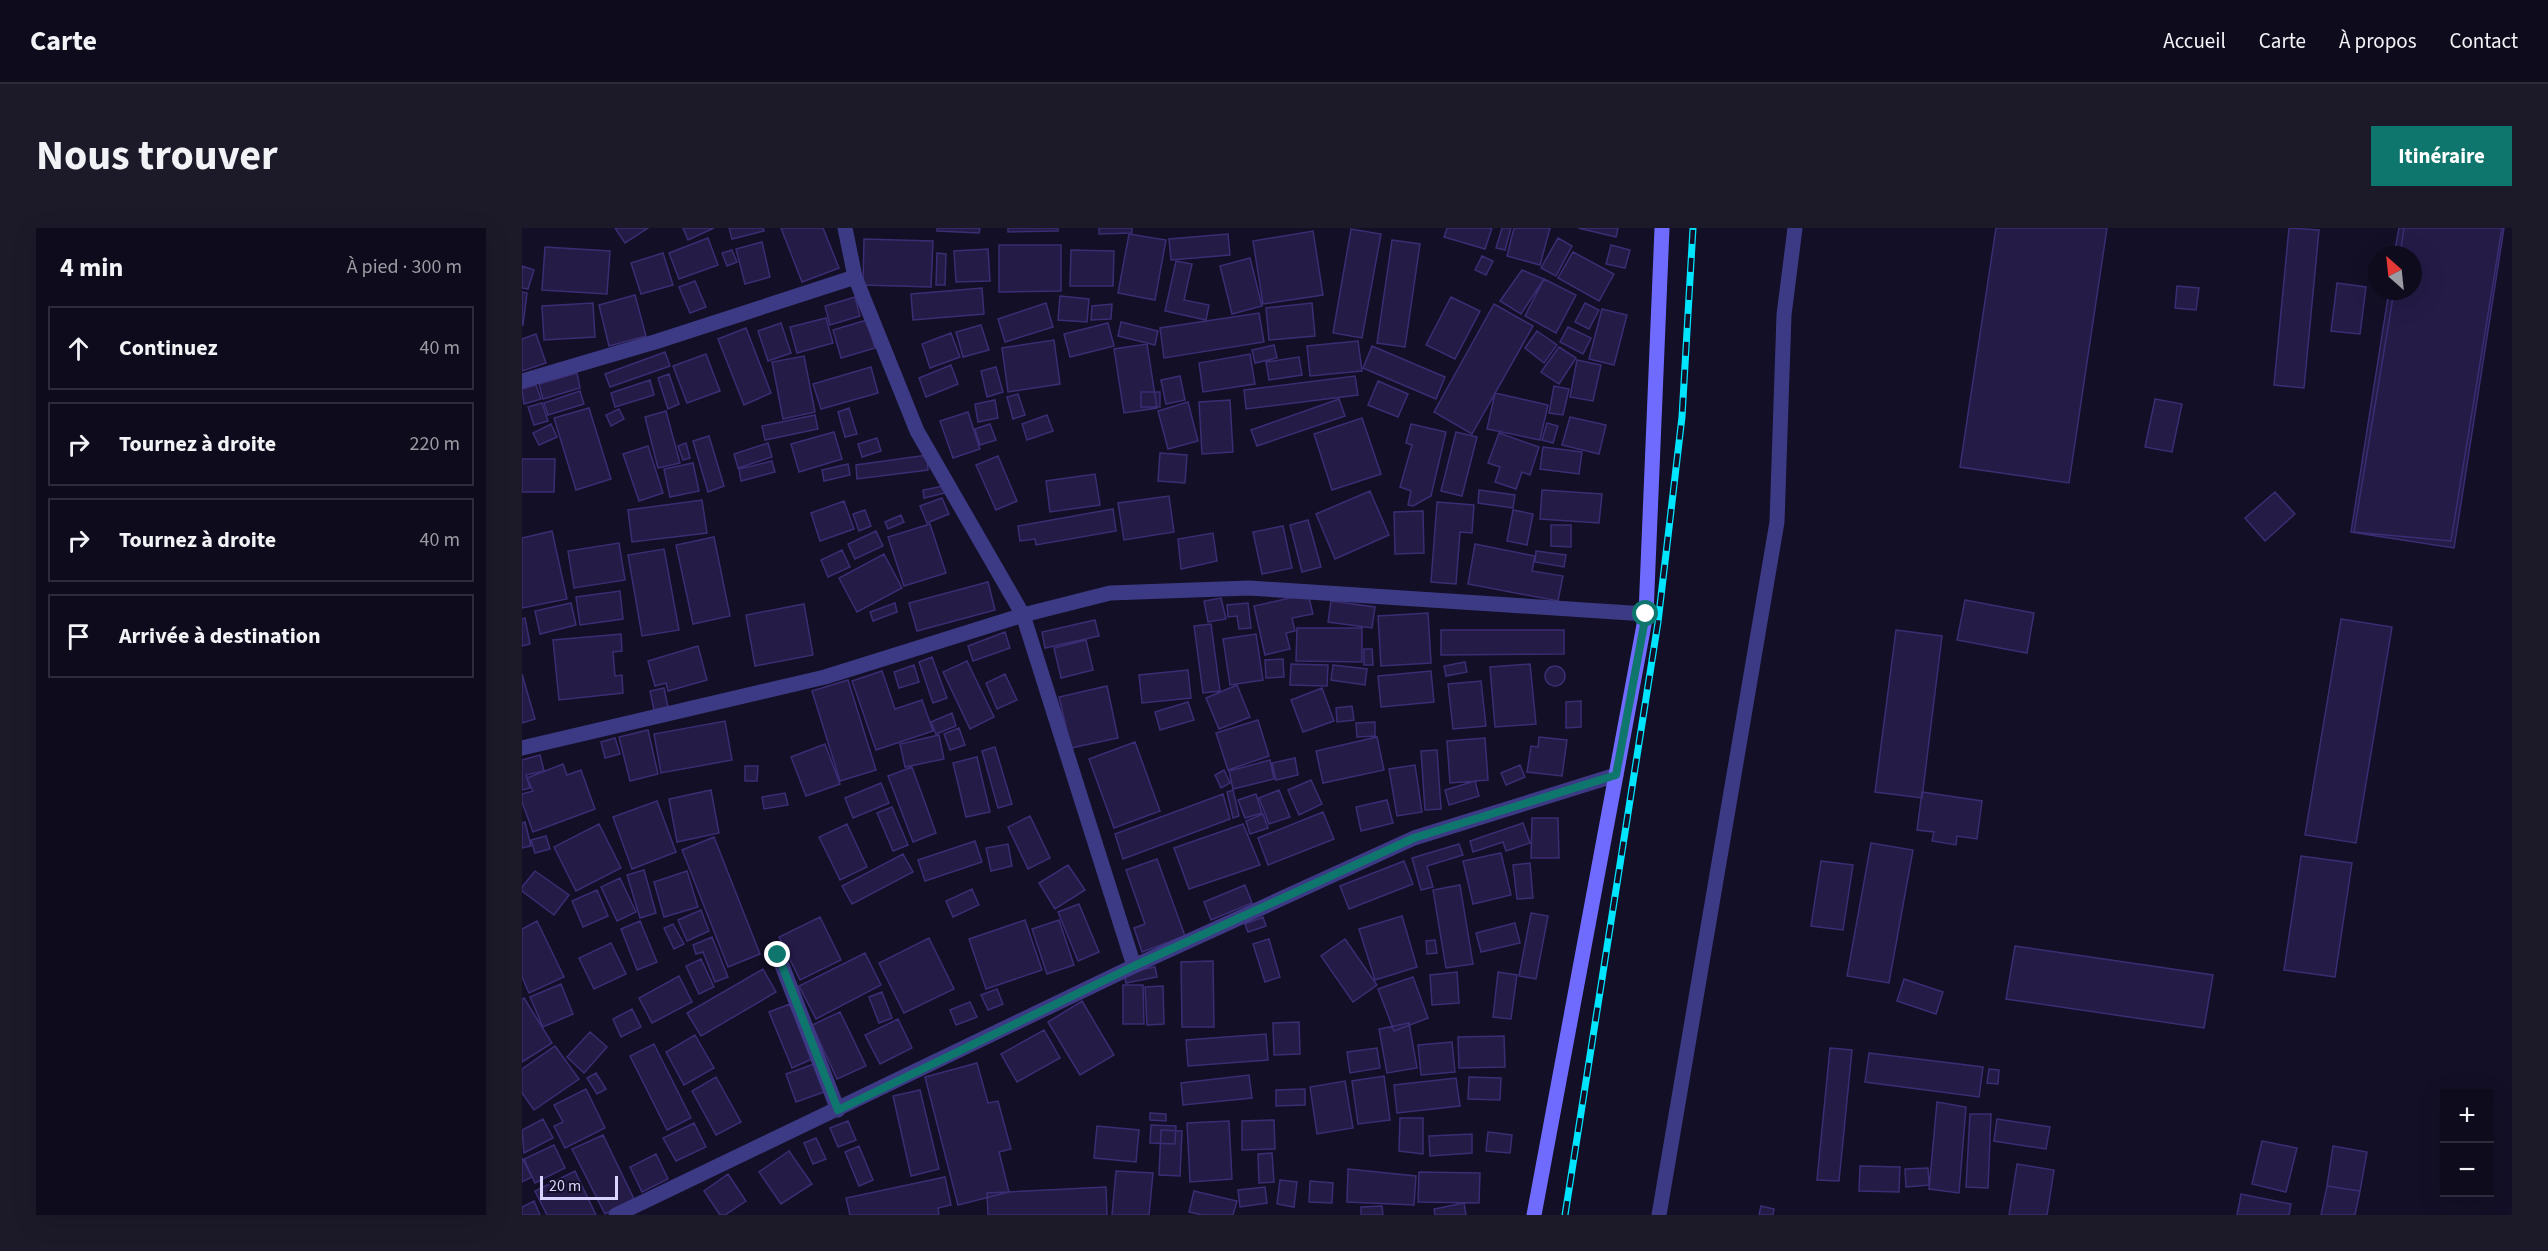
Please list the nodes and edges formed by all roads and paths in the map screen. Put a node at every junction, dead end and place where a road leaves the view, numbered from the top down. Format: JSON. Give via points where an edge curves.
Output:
{"nodes":[{"id":1,"x":845,"y":228,"type":"edge"},
{"id":2,"x":1662,"y":228,"type":"edge"},
{"id":3,"x":1795,"y":228,"type":"edge"},
{"id":4,"x":855,"y":277,"type":"junction"},
{"id":5,"x":522,"y":381,"type":"edge"},
{"id":6,"x":1646,"y":614,"type":"junction"},
{"id":7,"x":1023,"y":615,"type":"junction"},
{"id":8,"x":522,"y":747,"type":"edge"},
{"id":9,"x":1616,"y":775,"type":"junction"},
{"id":10,"x":778,"y":955,"type":"dead end"},
{"id":11,"x":1134,"y":966,"type":"junction"},
{"id":12,"x":838,"y":1110,"type":"junction"},
{"id":13,"x":616,"y":1215,"type":"edge"},
{"id":14,"x":1534,"y":1215,"type":"edge"},
{"id":15,"x":1659,"y":1215,"type":"edge"}],
"edges":[{"from":1,"to":4,"type":"street"},
{"from":2,"to":6,"type":"street"},
{"from":3,"to":15,"type":"street","via":[[1784,315],[1777,522]]},
{"from":4,"to":5,"type":"street"},
{"from":4,"to":7,"type":"street","via":[[917,431]]},
{"from":6,"to":7,"type":"street","via":[[1249,588],[1110,593]]},
{"from":6,"to":9,"type":"street"},
{"from":7,"to":8,"type":"street","via":[[825,677]]},
{"from":7,"to":11,"type":"street"},
{"from":9,"to":11,"type":"street","via":[[1414,838]]},
{"from":9,"to":14,"type":"street"},
{"from":10,"to":12,"type":"street"},
{"from":11,"to":12,"type":"street"},
{"from":12,"to":13,"type":"street"}]}
